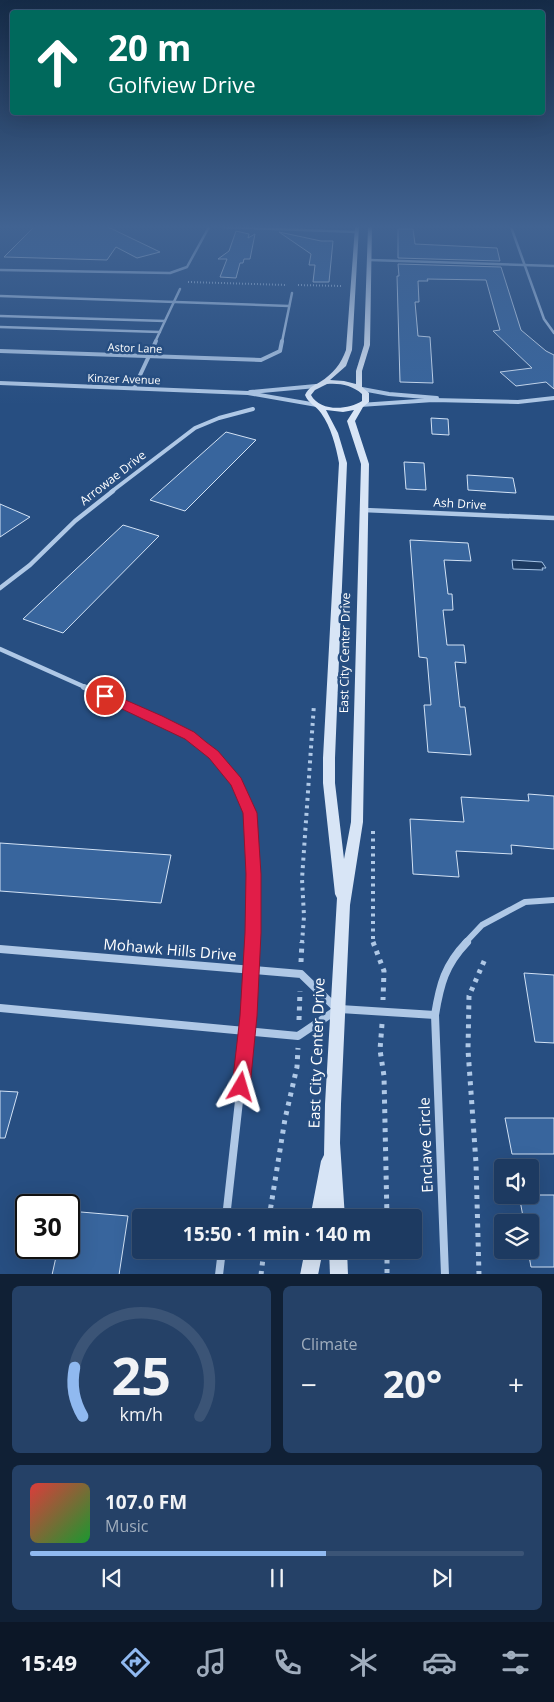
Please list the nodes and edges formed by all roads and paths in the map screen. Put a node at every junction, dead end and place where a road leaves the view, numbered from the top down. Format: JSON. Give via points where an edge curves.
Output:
{"nodes":[{"id":1,"x":353,"y":286,"type":"edge"},
{"id":2,"x":369,"y":286,"type":"edge"},
{"id":3,"x":532,"y":286,"type":"edge"},
{"id":4,"x":180,"y":289,"type":"dead end"},
{"id":5,"x":292,"y":292,"type":"dead end"},
{"id":6,"x":0,"y":296,"type":"edge"},
{"id":7,"x":174,"y":302,"type":"junction"},
{"id":8,"x":289,"y":306,"type":"junction"},
{"id":9,"x":0,"y":316,"type":"edge"},
{"id":10,"x":165,"y":321,"type":"junction"},
{"id":11,"x":0,"y":327,"type":"edge"},
{"id":12,"x":160,"y":332,"type":"junction"},
{"id":13,"x":554,"y":333,"type":"edge"},
{"id":14,"x":0,"y":351,"type":"edge"},
{"id":15,"x":149,"y":357,"type":"junction"},
{"id":16,"x":0,"y":383,"type":"edge"},
{"id":17,"x":318,"y":385,"type":"junction"},
{"id":18,"x":134,"y":388,"type":"junction"},
{"id":19,"x":360,"y":388,"type":"junction"},
{"id":20,"x":248,"y":393,"type":"junction"},
{"id":21,"x":554,"y":398,"type":"edge"},
{"id":22,"x":457,"y":400,"type":"junction"},
{"id":23,"x":360,"y":405,"type":"junction"},
{"id":24,"x":318,"y":406,"type":"junction"},
{"id":25,"x":254,"y":409,"type":"dead end"},
{"id":26,"x":364,"y":510,"type":"junction"},
{"id":27,"x":554,"y":518,"type":"edge"},
{"id":28,"x":0,"y":588,"type":"edge"},
{"id":29,"x":0,"y":649,"type":"edge"},
{"id":30,"x":315,"y":699,"type":"dead end"},
{"id":31,"x":554,"y":900,"type":"edge"},
{"id":32,"x":343,"y":905,"type":"junction"},
{"id":33,"x":0,"y":949,"type":"edge"},
{"id":34,"x":485,"y":959,"type":"dead end"},
{"id":35,"x":252,"y":971,"type":"junction"},
{"id":36,"x":301,"y":974,"type":"junction"},
{"id":37,"x":0,"y":1008,"type":"edge"},
{"id":38,"x":337,"y":1009,"type":"junction"},
{"id":39,"x":383,"y":1012,"type":"junction"},
{"id":40,"x":435,"y":1015,"type":"junction"},
{"id":41,"x":248,"y":1031,"type":"junction"},
{"id":42,"x":298,"y":1036,"type":"junction"},
{"id":43,"x":332,"y":1143,"type":"junction"},
{"id":44,"x":227,"y":1209,"type":"edge"},
{"id":45,"x":270,"y":1209,"type":"edge"},
{"id":46,"x":321,"y":1209,"type":"edge"},
{"id":47,"x":336,"y":1209,"type":"edge"},
{"id":48,"x":387,"y":1209,"type":"edge"},
{"id":49,"x":221,"y":1259,"type":"edge"},
{"id":50,"x":263,"y":1259,"type":"edge"},
{"id":51,"x":312,"y":1259,"type":"edge"},
{"id":52,"x":338,"y":1259,"type":"edge"},
{"id":53,"x":387,"y":1259,"type":"edge"},
{"id":54,"x":219,"y":1274,"type":"edge"},
{"id":55,"x":261,"y":1274,"type":"edge"},
{"id":56,"x":310,"y":1274,"type":"edge"},
{"id":57,"x":339,"y":1274,"type":"edge"},
{"id":58,"x":387,"y":1274,"type":"edge"},
{"id":59,"x":445,"y":1274,"type":"edge"},
{"id":60,"x":479,"y":1274,"type":"edge"}],
"edges":[{"from":1,"to":17,"type":"street","via":[[349,350],[344,365]]},
{"from":2,"to":19,"type":"street","via":[[367,345],[359,370]]},
{"from":3,"to":13,"type":"street","via":[[544,319]]},
{"from":4,"to":7,"type":"street"},
{"from":5,"to":8,"type":"street"},
{"from":6,"to":7,"type":"street"},
{"from":7,"to":8,"type":"street"},
{"from":7,"to":10,"type":"street"},
{"from":8,"to":15,"type":"street","name":"Astor Lane","via":[[280,350],[269,357],[251,361]]},
{"from":9,"to":10,"type":"street"},
{"from":10,"to":12,"type":"street"},
{"from":11,"to":12,"type":"street"},
{"from":12,"to":15,"type":"street"},
{"from":14,"to":15,"type":"street","name":"Astor Lane"},
{"from":15,"to":18,"type":"street"},
{"from":16,"to":18,"type":"street","name":"Kinzer Avenue"},
{"from":17,"to":19,"type":"street","via":[[340,382]]},
{"from":17,"to":20,"type":"street","name":"Kinzer Avenue"},
{"from":17,"to":24,"type":"street","via":[[308,395]]},
{"from":18,"to":20,"type":"street","name":"Kinzer Avenue"},
{"from":19,"to":22,"type":"street"},
{"from":19,"to":23,"type":"street","name":"East City Center Drive","via":[[367,397]]},
{"from":20,"to":24,"type":"street","name":"Kinzer Avenue"},
{"from":21,"to":22,"type":"street","via":[[520,402]]},
{"from":22,"to":23,"type":"street"},
{"from":23,"to":24,"type":"street","via":[[340,410]]},
{"from":23,"to":26,"type":"street","name":"East City Center Drive","via":[[351,423],[364,464]]},
{"from":24,"to":32,"type":"street","name":"East City Center Drive","via":[[334,432],[344,471],[329,749],[329,783]]},
{"from":25,"to":28,"type":"street","name":"Arrowae Drive","via":[[216,418],[187,433],[75,521],[30,565]]},
{"from":26,"to":27,"type":"street","name":"Ash Drive"},
{"from":26,"to":32,"type":"street","name":"East City Center Drive","via":[[357,822]]},
{"from":29,"to":35,"type":"street","via":[[190,736],[213,755],[236,782],[250,813],[254,874]]},
{"from":30,"to":36,"type":"path","via":[[302,879]]},
{"from":31,"to":40,"type":"street","name":"Enclave Circle","via":[[525,902],[482,925],[453,956],[440,986]]},
{"from":32,"to":38,"type":"street","name":"East City Center Drive"},
{"from":33,"to":35,"type":"street","name":"Mohawk Hills Drive"},
{"from":34,"to":60,"type":"path","via":[[469,996],[468,1050]]},
{"from":35,"to":36,"type":"street","name":"Mohawk Hills Drive"},
{"from":35,"to":41,"type":"street"},
{"from":36,"to":38,"type":"street"},
{"from":36,"to":42,"type":"path"},
{"from":37,"to":41,"type":"street"},
{"from":38,"to":39,"type":"street"},
{"from":38,"to":42,"type":"street"},
{"from":38,"to":43,"type":"street","name":"East City Center Drive"},
{"from":39,"to":40,"type":"street"},
{"from":39,"to":48,"type":"path","via":[[380,1050],[384,1076]]},
{"from":40,"to":59,"type":"street","name":"Enclave Circle"},
{"from":41,"to":42,"type":"street"},
{"from":41,"to":44,"type":"street"},
{"from":42,"to":45,"type":"path","via":[[297,1067]]},
{"from":43,"to":46,"type":"street","name":"East City Center Drive"},
{"from":43,"to":47,"type":"street","name":"East City Center Drive"},
{"from":49,"to":54,"type":"street"},
{"from":50,"to":55,"type":"path"},
{"from":51,"to":56,"type":"street"},
{"from":52,"to":57,"type":"street"},
{"from":53,"to":58,"type":"path"}]}
